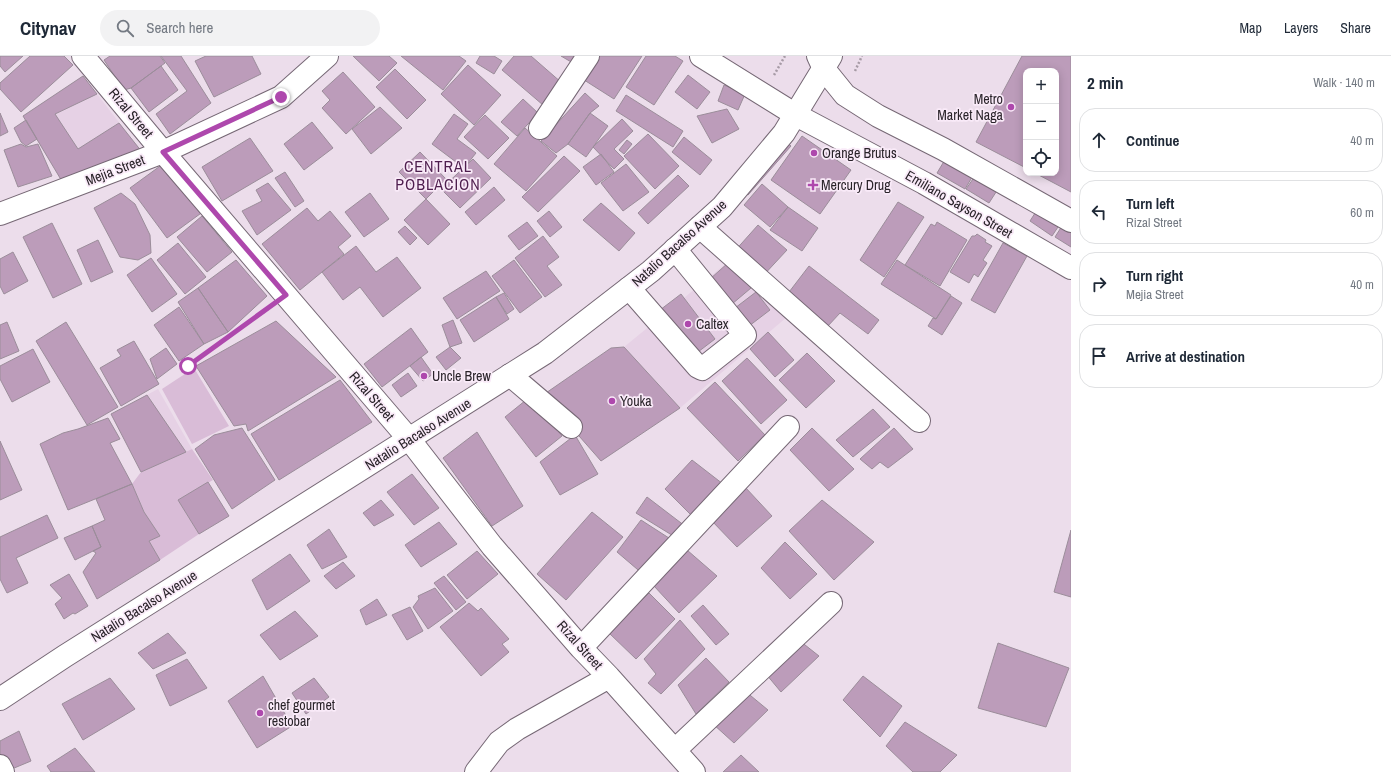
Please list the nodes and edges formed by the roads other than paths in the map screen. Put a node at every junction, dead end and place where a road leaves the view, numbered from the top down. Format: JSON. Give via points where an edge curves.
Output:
{"nodes":[{"id":1,"x":83,"y":56,"type":"edge"},
{"id":2,"x":327,"y":56,"type":"edge"},
{"id":3,"x":588,"y":56,"type":"edge"},
{"id":4,"x":701,"y":56,"type":"edge"},
{"id":5,"x":824,"y":60,"type":"edge"},
{"id":6,"x":796,"y":115,"type":"junction"},
{"id":7,"x":540,"y":128,"type":"dead end"},
{"id":8,"x":163,"y":152,"type":"junction"},
{"id":9,"x":0,"y":214,"type":"edge"},
{"id":10,"x":1071,"y":221,"type":"edge"},
{"id":11,"x":700,"y":227,"type":"junction"},
{"id":12,"x":676,"y":249,"type":"junction"},
{"id":13,"x":1071,"y":268,"type":"edge"},
{"id":14,"x":629,"y":288,"type":"junction"},
{"id":15,"x":510,"y":375,"type":"junction"},
{"id":16,"x":919,"y":421,"type":"dead end"},
{"id":17,"x":571,"y":427,"type":"dead end"},
{"id":18,"x":788,"y":427,"type":"dead end"},
{"id":19,"x":409,"y":439,"type":"junction"},
{"id":20,"x":831,"y":603,"type":"dead end"},
{"id":21,"x":581,"y":648,"type":"junction"},
{"id":22,"x":609,"y":677,"type":"junction"},
{"id":23,"x":0,"y":699,"type":"edge"},
{"id":24,"x":675,"y":750,"type":"junction"},
{"id":25,"x":0,"y":766,"type":"edge"},
{"id":26,"x":3,"y":772,"type":"edge"},
{"id":27,"x":476,"y":772,"type":"edge"},
{"id":28,"x":694,"y":772,"type":"edge"}],
"edges":[{"from":1,"to":8,"type":"main road","name":"Rizal Street"},
{"from":2,"to":8,"type":"main road","name":"Mejia Street","via":[[281,97]]},
{"from":3,"to":7,"type":"main road"},
{"from":4,"to":6,"type":"main road","name":"Emiliano Sayson Street"},
{"from":5,"to":6,"type":"main road","name":"Natalio Bacalso Avenue"},
{"from":5,"to":10,"type":"main road","via":[[845,95],[878,116],[943,149]]},
{"from":6,"to":11,"type":"main road","name":"Natalio Bacalso Avenue","via":[[722,207]]},
{"from":6,"to":13,"type":"main road","name":"Emiliano Sayson Street","via":[[924,183]]},
{"from":8,"to":9,"type":"main road","name":"Mejia Street"},
{"from":8,"to":19,"type":"main road","name":"Rizal Street"},
{"from":11,"to":12,"type":"main road","name":"Natalio Bacalso Avenue"},
{"from":11,"to":16,"type":"main road"},
{"from":12,"to":14,"type":"main road","name":"Natalio Bacalso Avenue"},
{"from":12,"to":14,"type":"main road","via":[[745,335],[702,369]]},
{"from":14,"to":15,"type":"main road","name":"Natalio Bacalso Avenue","via":[[545,353]]},
{"from":15,"to":17,"type":"main road"},
{"from":15,"to":19,"type":"main road","name":"Natalio Bacalso Avenue"},
{"from":18,"to":21,"type":"main road"},
{"from":19,"to":21,"type":"main road","name":"Rizal Street","via":[[492,546]]},
{"from":19,"to":23,"type":"main road","name":"Natalio Bacalso Avenue"},
{"from":20,"to":24,"type":"main road"},
{"from":21,"to":22,"type":"main road","name":"Rizal Street"},
{"from":22,"to":24,"type":"main road","name":"Rizal Street"},
{"from":22,"to":27,"type":"main road","via":[[517,729],[499,742]]},
{"from":24,"to":28,"type":"main road","name":"Rizal Street"},
{"from":25,"to":26,"type":"main road"}]}
